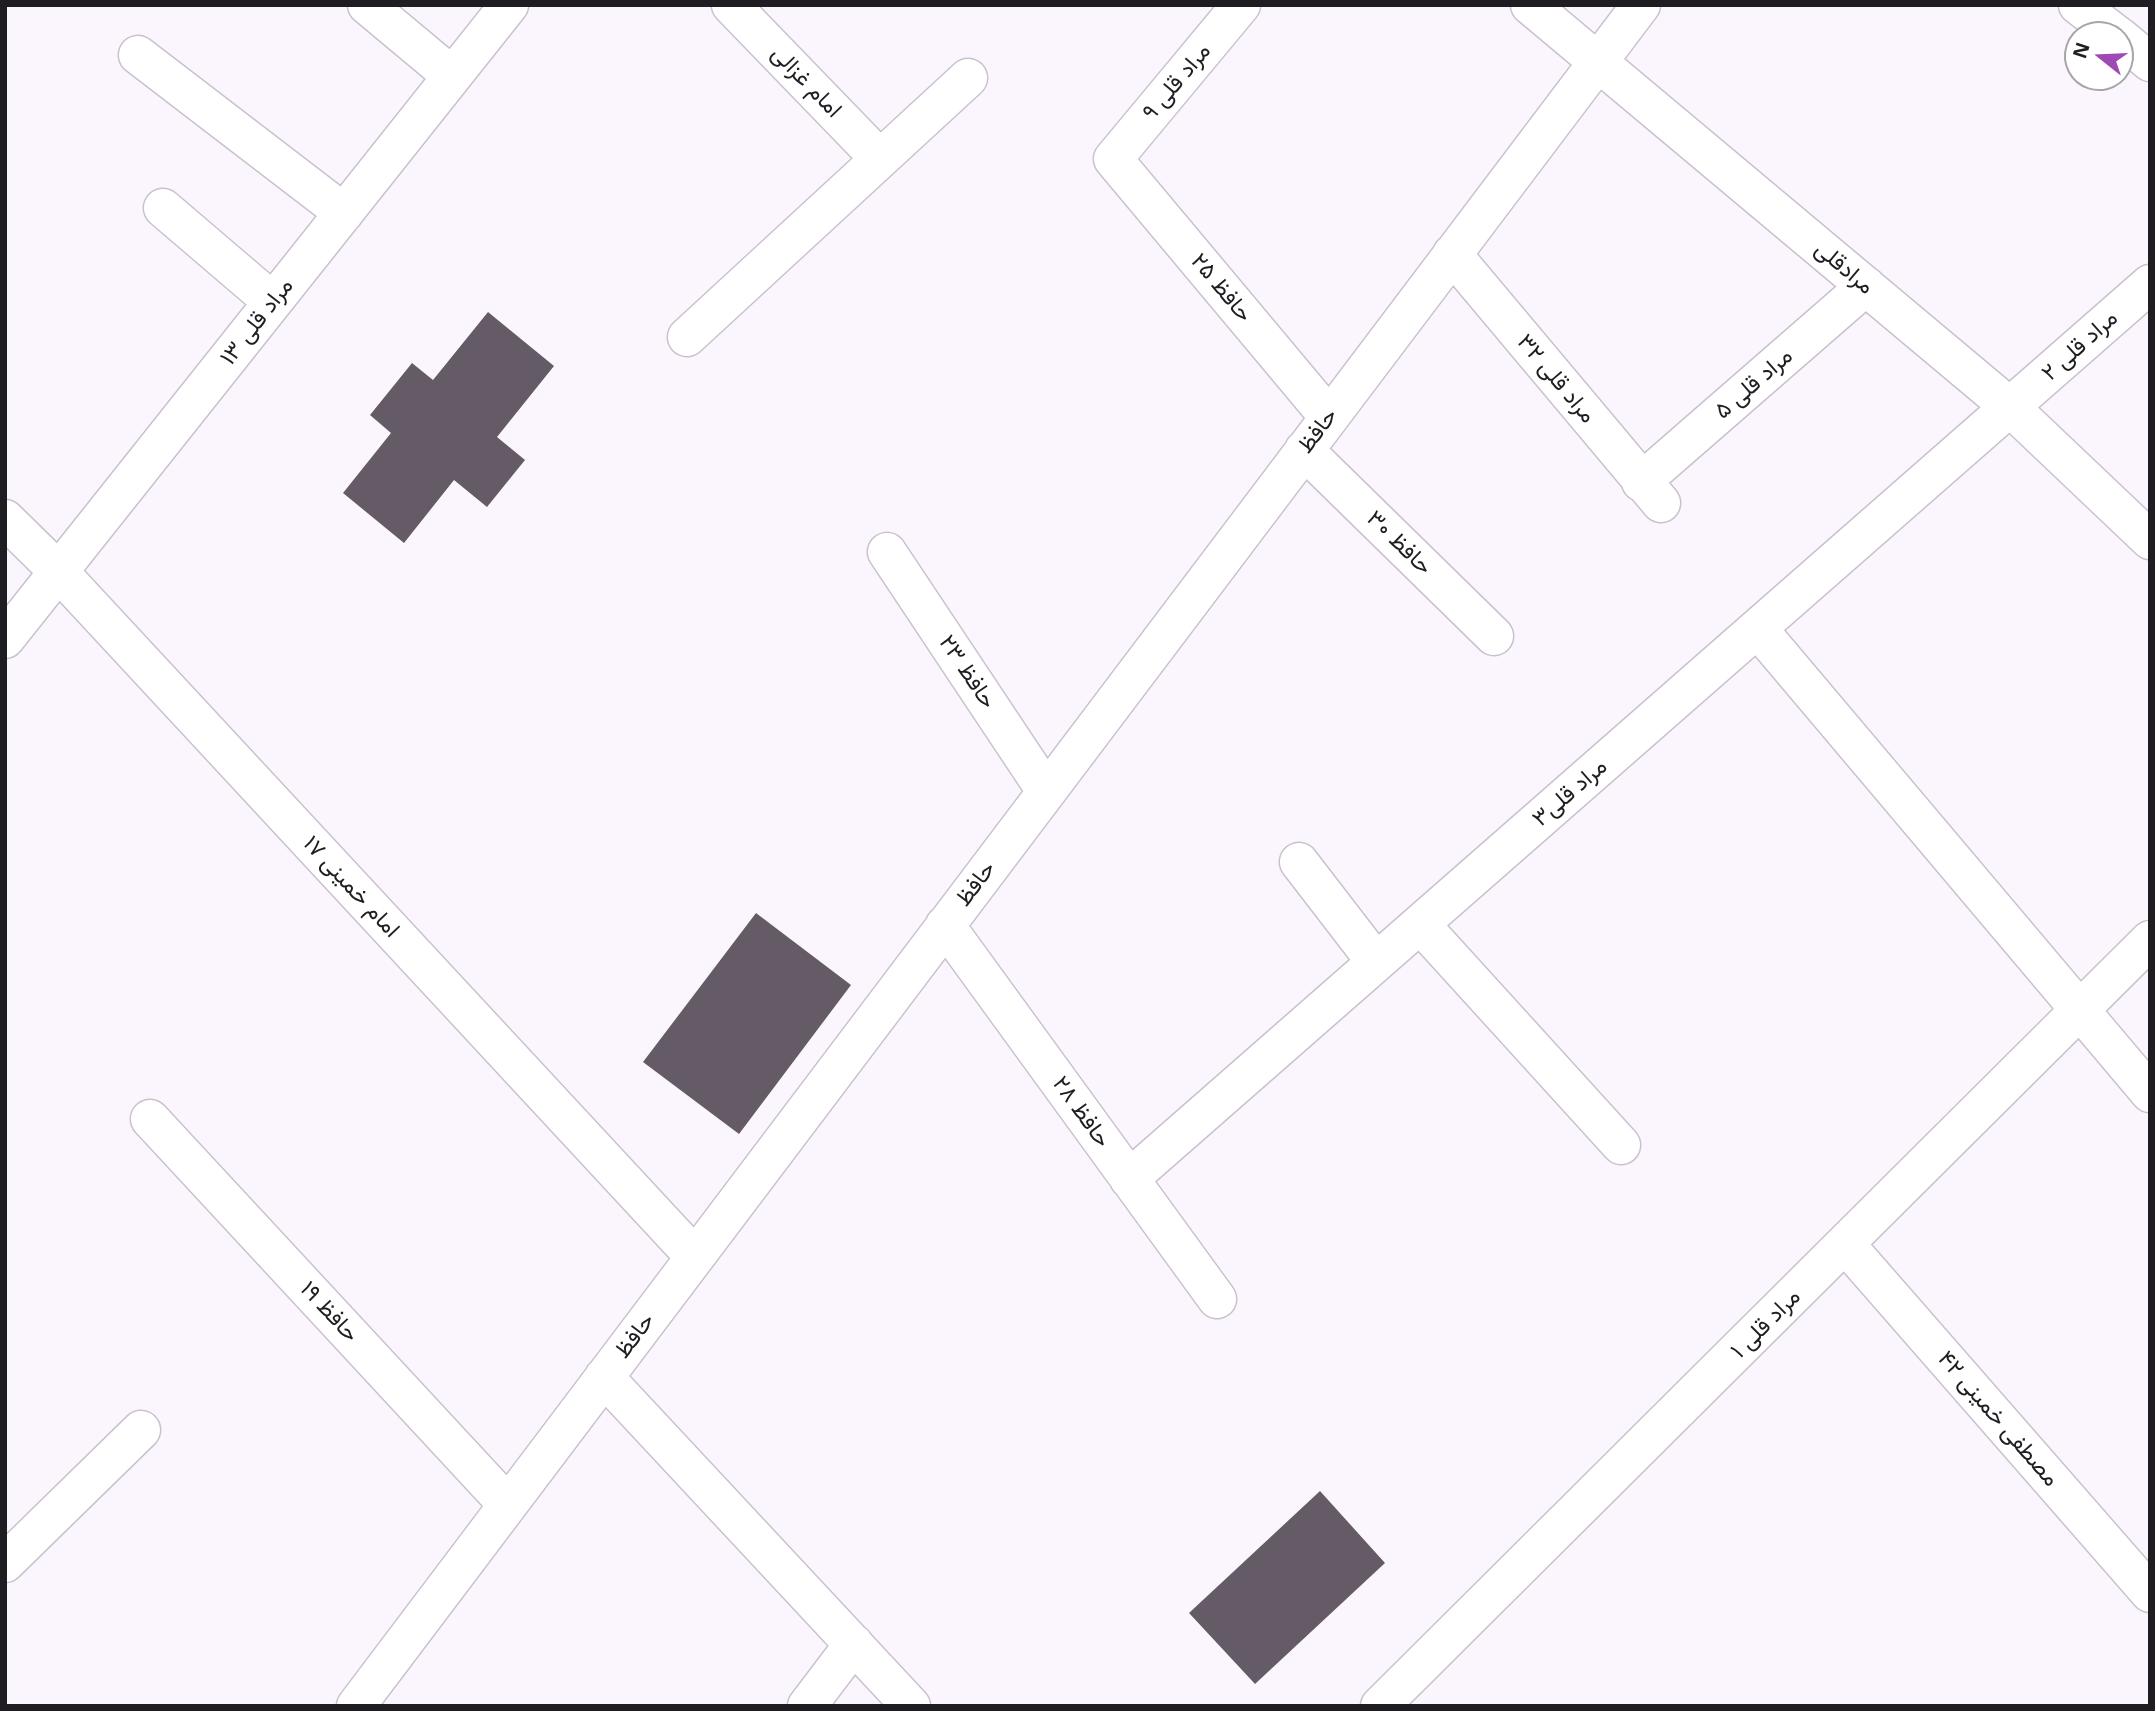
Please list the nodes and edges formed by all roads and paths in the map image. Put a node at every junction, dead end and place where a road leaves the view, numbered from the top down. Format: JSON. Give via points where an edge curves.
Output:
{"nodes":[{"id":1,"x":367,"y":5,"type":"edge"},
{"id":2,"x":509,"y":5,"type":"edge"},
{"id":3,"x":732,"y":5,"type":"edge"},
{"id":4,"x":1241,"y":5,"type":"edge"},
{"id":5,"x":1530,"y":5,"type":"edge"},
{"id":6,"x":1641,"y":5,"type":"edge"},
{"id":7,"x":2078,"y":5,"type":"edge"},
{"id":8,"x":2099,"y":21,"type":"edge"},
{"id":9,"x":2134,"y":49,"type":"edge"},
{"id":10,"x":138,"y":55,"type":"dead end"},
{"id":11,"x":1598,"y":62,"type":"junction"},
{"id":12,"x":2150,"y":62,"type":"edge"},
{"id":13,"x":452,"y":76,"type":"junction"},
{"id":14,"x":968,"y":78,"type":"dead end"},
{"id":15,"x":880,"y":159,"type":"junction"},
{"id":16,"x":1113,"y":159,"type":"joint"},
{"id":17,"x":163,"y":208,"type":"dead end"},
{"id":18,"x":344,"y":213,"type":"junction"},
{"id":19,"x":1452,"y":254,"type":"junction"},
{"id":20,"x":2150,"y":284,"type":"edge"},
{"id":21,"x":1866,"y":286,"type":"junction"},
{"id":22,"x":273,"y":302,"type":"junction"},
{"id":23,"x":687,"y":337,"type":"dead end"},
{"id":24,"x":2011,"y":408,"type":"junction"},
{"id":25,"x":1329,"y":417,"type":"junction"},
{"id":26,"x":1304,"y":450,"type":"junction"},
{"id":27,"x":1651,"y":493,"type":"joint"},
{"id":28,"x":5,"y":519,"type":"edge"},
{"id":29,"x":2150,"y":540,"type":"edge"},
{"id":30,"x":887,"y":552,"type":"dead end"},
{"id":31,"x":59,"y":572,"type":"junction"},
{"id":32,"x":1758,"y":629,"type":"junction"},
{"id":33,"x":1494,"y":636,"type":"dead end"},
{"id":34,"x":5,"y":639,"type":"edge"},
{"id":35,"x":1046,"y":791,"type":"junction"},
{"id":36,"x":1299,"y":862,"type":"dead end"},
{"id":37,"x":1420,"y":923,"type":"junction"},
{"id":38,"x":945,"y":926,"type":"junction"},
{"id":39,"x":2150,"y":940,"type":"edge"},
{"id":40,"x":1376,"y":962,"type":"junction"},
{"id":41,"x":2079,"y":1010,"type":"junction"},
{"id":42,"x":2150,"y":1093,"type":"edge"},
{"id":43,"x":150,"y":1119,"type":"dead end"},
{"id":44,"x":1621,"y":1144,"type":"dead end"},
{"id":45,"x":1129,"y":1179,"type":"junction"},
{"id":46,"x":1846,"y":1245,"type":"junction"},
{"id":47,"x":695,"y":1257,"type":"junction"},
{"id":48,"x":1217,"y":1299,"type":"dead end"},
{"id":49,"x":604,"y":1377,"type":"junction"},
{"id":50,"x":141,"y":1430,"type":"dead end"},
{"id":51,"x":508,"y":1505,"type":"junction"},
{"id":52,"x":5,"y":1563,"type":"edge"},
{"id":53,"x":2150,"y":1593,"type":"edge"},
{"id":54,"x":854,"y":1644,"type":"junction"},
{"id":55,"x":356,"y":1706,"type":"edge"},
{"id":56,"x":807,"y":1706,"type":"edge"},
{"id":57,"x":911,"y":1706,"type":"edge"},
{"id":58,"x":1380,"y":1706,"type":"edge"}],
"edges":[{"from":1,"to":13,"type":"street"},
{"from":2,"to":13,"type":"street","name":"مراد قلی ۱۳"},
{"from":3,"to":15,"type":"street","name":"امام غزالی"},
{"from":4,"to":16,"type":"street","name":"مراد قلی ۹"},
{"from":5,"to":11,"type":"street","name":"مرادقلی"},
{"from":6,"to":11,"type":"street","name":"حافظ"},
{"from":7,"to":8,"type":"street"},
{"from":9,"to":12,"type":"street"},
{"from":10,"to":18,"type":"street"},
{"from":11,"to":19,"type":"street","name":"حافظ"},
{"from":11,"to":21,"type":"street","name":"مرادقلی"},
{"from":13,"to":18,"type":"street","name":"مراد قلی ۱۳"},
{"from":14,"to":15,"type":"street"},
{"from":15,"to":23,"type":"street"},
{"from":16,"to":25,"type":"street","name":"حافظ ۲۵"},
{"from":17,"to":22,"type":"street"},
{"from":18,"to":22,"type":"street","name":"مراد قلی ۱۳"},
{"from":19,"to":25,"type":"street","name":"حافظ"},
{"from":19,"to":27,"type":"street","name":"مراد قلی ۳۲"},
{"from":20,"to":24,"type":"street","name":"مراد قلی ۲"},
{"from":21,"to":24,"type":"street","name":"مرادقلی"},
{"from":21,"to":27,"type":"street","name":"مراد قلی ۵"},
{"from":22,"to":31,"type":"street","name":"مراد قلی ۱۳"},
{"from":24,"to":29,"type":"street","name":"مرادقلی"},
{"from":24,"to":32,"type":"street","name":"مراد قلی۳"},
{"from":25,"to":26,"type":"street","name":"حافظ"},
{"from":26,"to":33,"type":"street","name":"حافظ ۳۰"},
{"from":26,"to":35,"type":"street","name":"حافظ"},
{"from":28,"to":31,"type":"street","name":"امام خمینی ۱۷"},
{"from":30,"to":35,"type":"street","name":"حافظ ۲۳"},
{"from":31,"to":34,"type":"street","name":"مراد قلی ۱۳"},
{"from":31,"to":47,"type":"street","name":"امام خمینی ۱۷"},
{"from":32,"to":37,"type":"street","name":"مراد قلی۳"},
{"from":32,"to":41,"type":"street"},
{"from":35,"to":38,"type":"street","name":"حافظ"},
{"from":36,"to":40,"type":"street"},
{"from":37,"to":40,"type":"street","name":"مراد قلی۳"},
{"from":37,"to":44,"type":"street"},
{"from":38,"to":45,"type":"street","name":"حافظ ۲۸"},
{"from":38,"to":47,"type":"street","name":"حافظ"},
{"from":39,"to":41,"type":"street","name":"مراد قلی ۱"},
{"from":40,"to":45,"type":"street","name":"مراد قلی۳"},
{"from":41,"to":42,"type":"street"},
{"from":41,"to":46,"type":"street","name":"مراد قلی ۱"},
{"from":43,"to":51,"type":"street","name":"حافظ ۱۹"},
{"from":45,"to":48,"type":"street","name":"حافظ ۲۸"},
{"from":46,"to":53,"type":"street","name":"مصطفی خمینی ۴۲"},
{"from":46,"to":58,"type":"street","name":"مراد قلی ۱"},
{"from":47,"to":49,"type":"street","name":"حافظ"},
{"from":49,"to":51,"type":"street","name":"حافظ"},
{"from":49,"to":54,"type":"street"},
{"from":50,"to":52,"type":"street"},
{"from":51,"to":55,"type":"street","name":"حافظ"},
{"from":54,"to":56,"type":"street"},
{"from":54,"to":57,"type":"street"}]}
